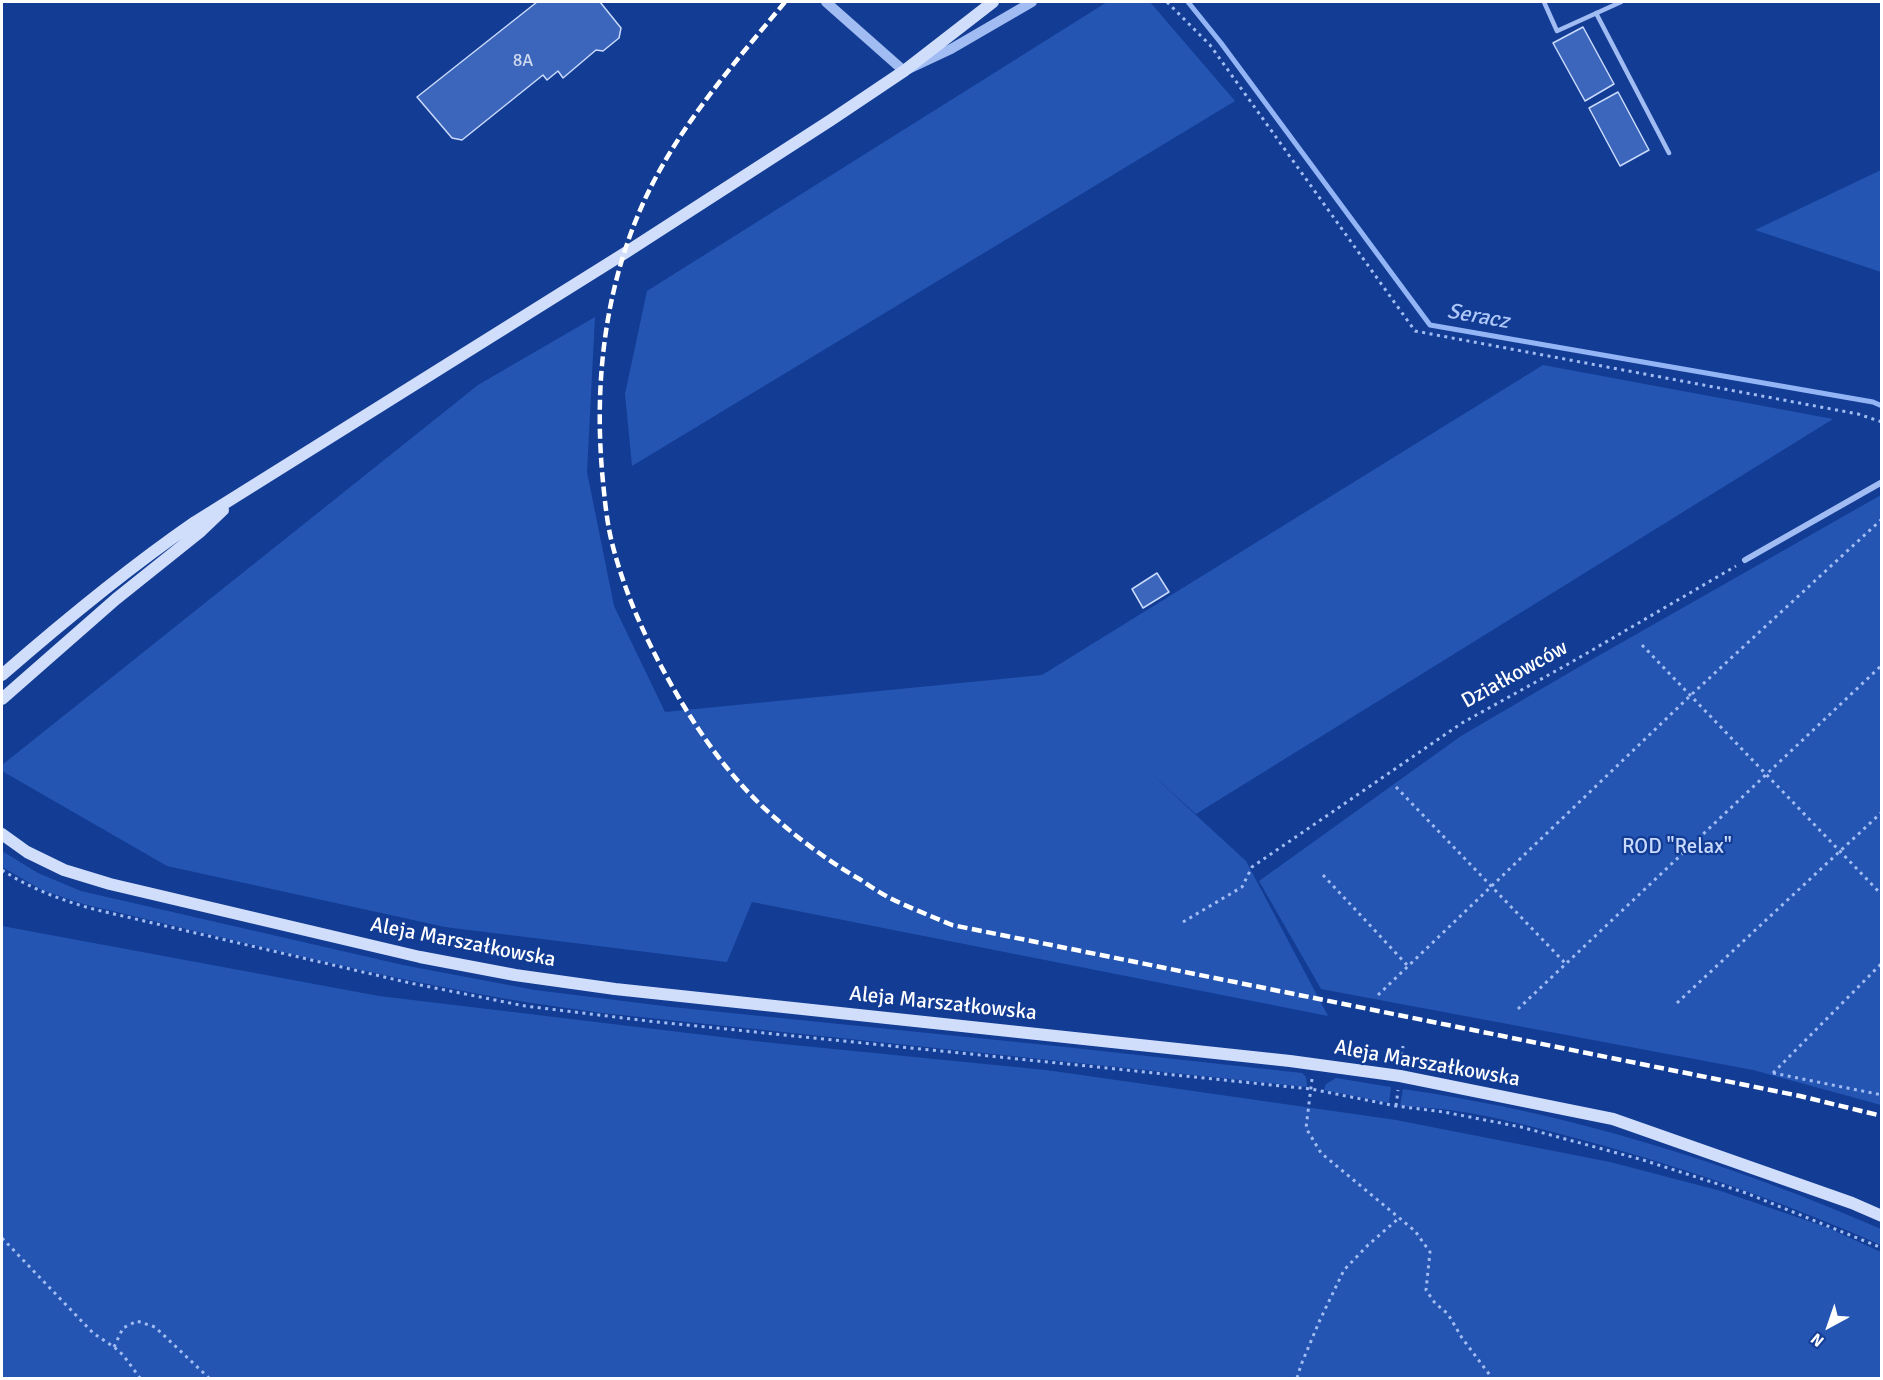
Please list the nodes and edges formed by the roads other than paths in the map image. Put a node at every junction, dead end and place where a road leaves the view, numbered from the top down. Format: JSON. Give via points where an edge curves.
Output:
{"nodes":[{"id":1,"x":826,"y":2,"type":"edge"},
{"id":2,"x":993,"y":2,"type":"edge"},
{"id":3,"x":1032,"y":2,"type":"edge"},
{"id":4,"x":1544,"y":2,"type":"edge"},
{"id":5,"x":1621,"y":2,"type":"edge"},
{"id":6,"x":1596,"y":13,"type":"junction"},
{"id":7,"x":904,"y":71,"type":"junction"},
{"id":8,"x":1669,"y":153,"type":"dead end"},
{"id":9,"x":1881,"y":482,"type":"edge"},
{"id":10,"x":239,"y":495,"type":"junction"},
{"id":11,"x":1745,"y":560,"type":"road end"},
{"id":12,"x":2,"y":675,"type":"edge"},
{"id":13,"x":2,"y":699,"type":"edge"},
{"id":14,"x":2,"y":834,"type":"edge"},
{"id":15,"x":1881,"y":1216,"type":"edge"}],
"edges":[{"from":1,"to":7,"type":"street"},
{"from":2,"to":7,"type":"main road"},
{"from":3,"to":7,"type":"street"},
{"from":4,"to":6,"type":"lane","via":[[1557,31]]},
{"from":5,"to":6,"type":"lane"},
{"from":6,"to":8,"type":"lane"},
{"from":7,"to":10,"type":"main road"},
{"from":9,"to":11,"type":"street"},
{"from":10,"to":12,"type":"main road","via":[[150,553]]},
{"from":10,"to":13,"type":"main road"},
{"from":14,"to":15,"type":"main road","name":"Aleja Marszałkowska","via":[[27,852],[64,870],[110,884],[420,957],[515,975],[627,991],[1314,1064],[1400,1076],[1613,1119]]}]}
